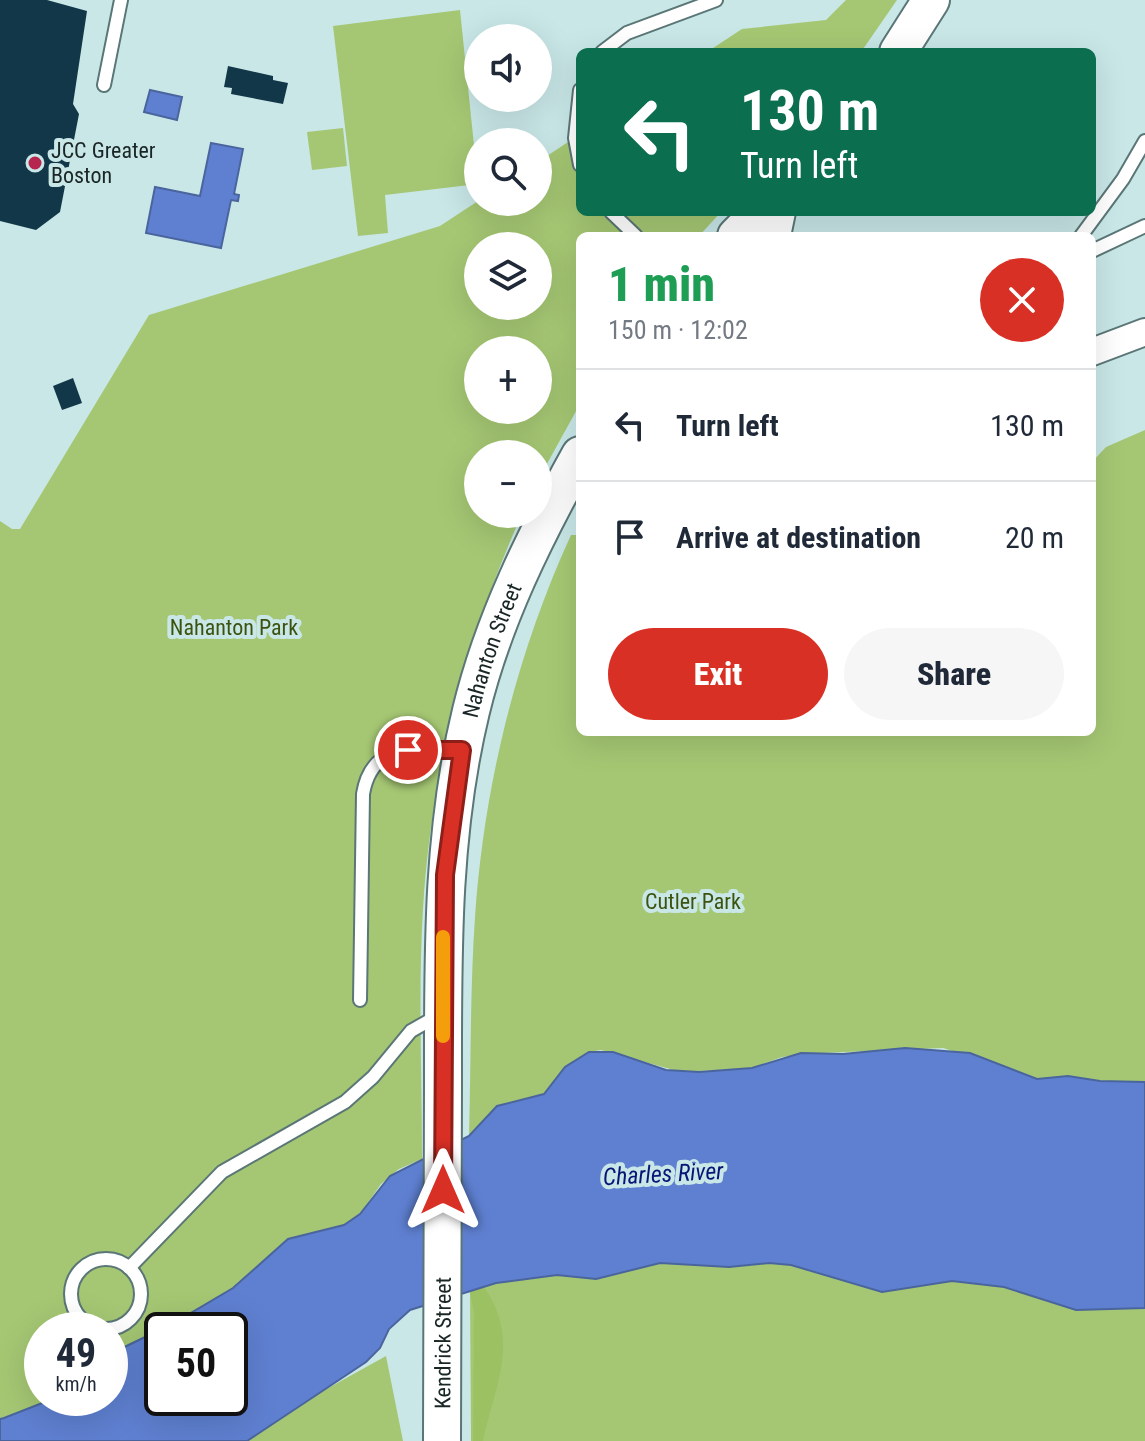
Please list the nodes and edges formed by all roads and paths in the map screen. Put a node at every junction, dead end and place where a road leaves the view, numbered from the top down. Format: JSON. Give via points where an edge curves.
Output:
{"nodes":[{"id":1,"x":121,"y":0,"type":"edge"},
{"id":2,"x":716,"y":0,"type":"edge"},
{"id":3,"x":931,"y":0,"type":"edge"},
{"id":4,"x":607,"y":48,"type":"edge"},
{"id":5,"x":901,"y":48,"type":"edge"},
{"id":6,"x":104,"y":85,"type":"dead end"},
{"id":7,"x":1145,"y":141,"type":"edge"},
{"id":8,"x":615,"y":216,"type":"edge"},
{"id":9,"x":756,"y":216,"type":"edge"},
{"id":10,"x":1096,"y":216,"type":"edge"},
{"id":11,"x":1145,"y":226,"type":"edge"},
{"id":12,"x":632,"y":232,"type":"edge"},
{"id":13,"x":740,"y":232,"type":"edge"},
{"id":14,"x":1096,"y":249,"type":"edge"},
{"id":15,"x":1145,"y":332,"type":"edge"},
{"id":16,"x":1096,"y":350,"type":"edge"},
{"id":17,"x":576,"y":462,"type":"edge"},
{"id":18,"x":462,"y":750,"type":"junction"},
{"id":19,"x":360,"y":1000,"type":"dead end"},
{"id":20,"x":443,"y":1014,"type":"junction"},
{"id":21,"x":443,"y":1244,"type":"joint"},
{"id":22,"x":129,"y":1268,"type":"junction"},
{"id":23,"x":442,"y":1441,"type":"edge"}],
"edges":[{"from":1,"to":6,"type":"lane"},
{"from":2,"to":4,"type":"lane","via":[[627,33]]},
{"from":3,"to":5,"type":"main road"},
{"from":7,"to":10,"type":"lane"},
{"from":8,"to":12,"type":"lane"},
{"from":9,"to":13,"type":"main road"},
{"from":11,"to":14,"type":"lane"},
{"from":15,"to":16,"type":"street"},
{"from":17,"to":18,"type":"main road","name":"Nahanton Street","via":[[508,600]]},
{"from":18,"to":19,"type":"lane","via":[[391,753],[374,763],[367,776]]},
{"from":18,"to":20,"type":"main road","name":"Nahanton Street","via":[[446,863]]},
{"from":20,"to":21,"type":"main road","name":"Nahanton Street"},
{"from":20,"to":22,"type":"lane","via":[[411,1031],[345,1102],[222,1172]]},
{"from":21,"to":23,"type":"main road","name":"Kendrick Street"},
{"from":22,"to":22,"type":"lane","via":[[141,1297],[132,1317],[113,1328],[82,1320],[71,1295],[78,1274],[96,1260]]}]}
